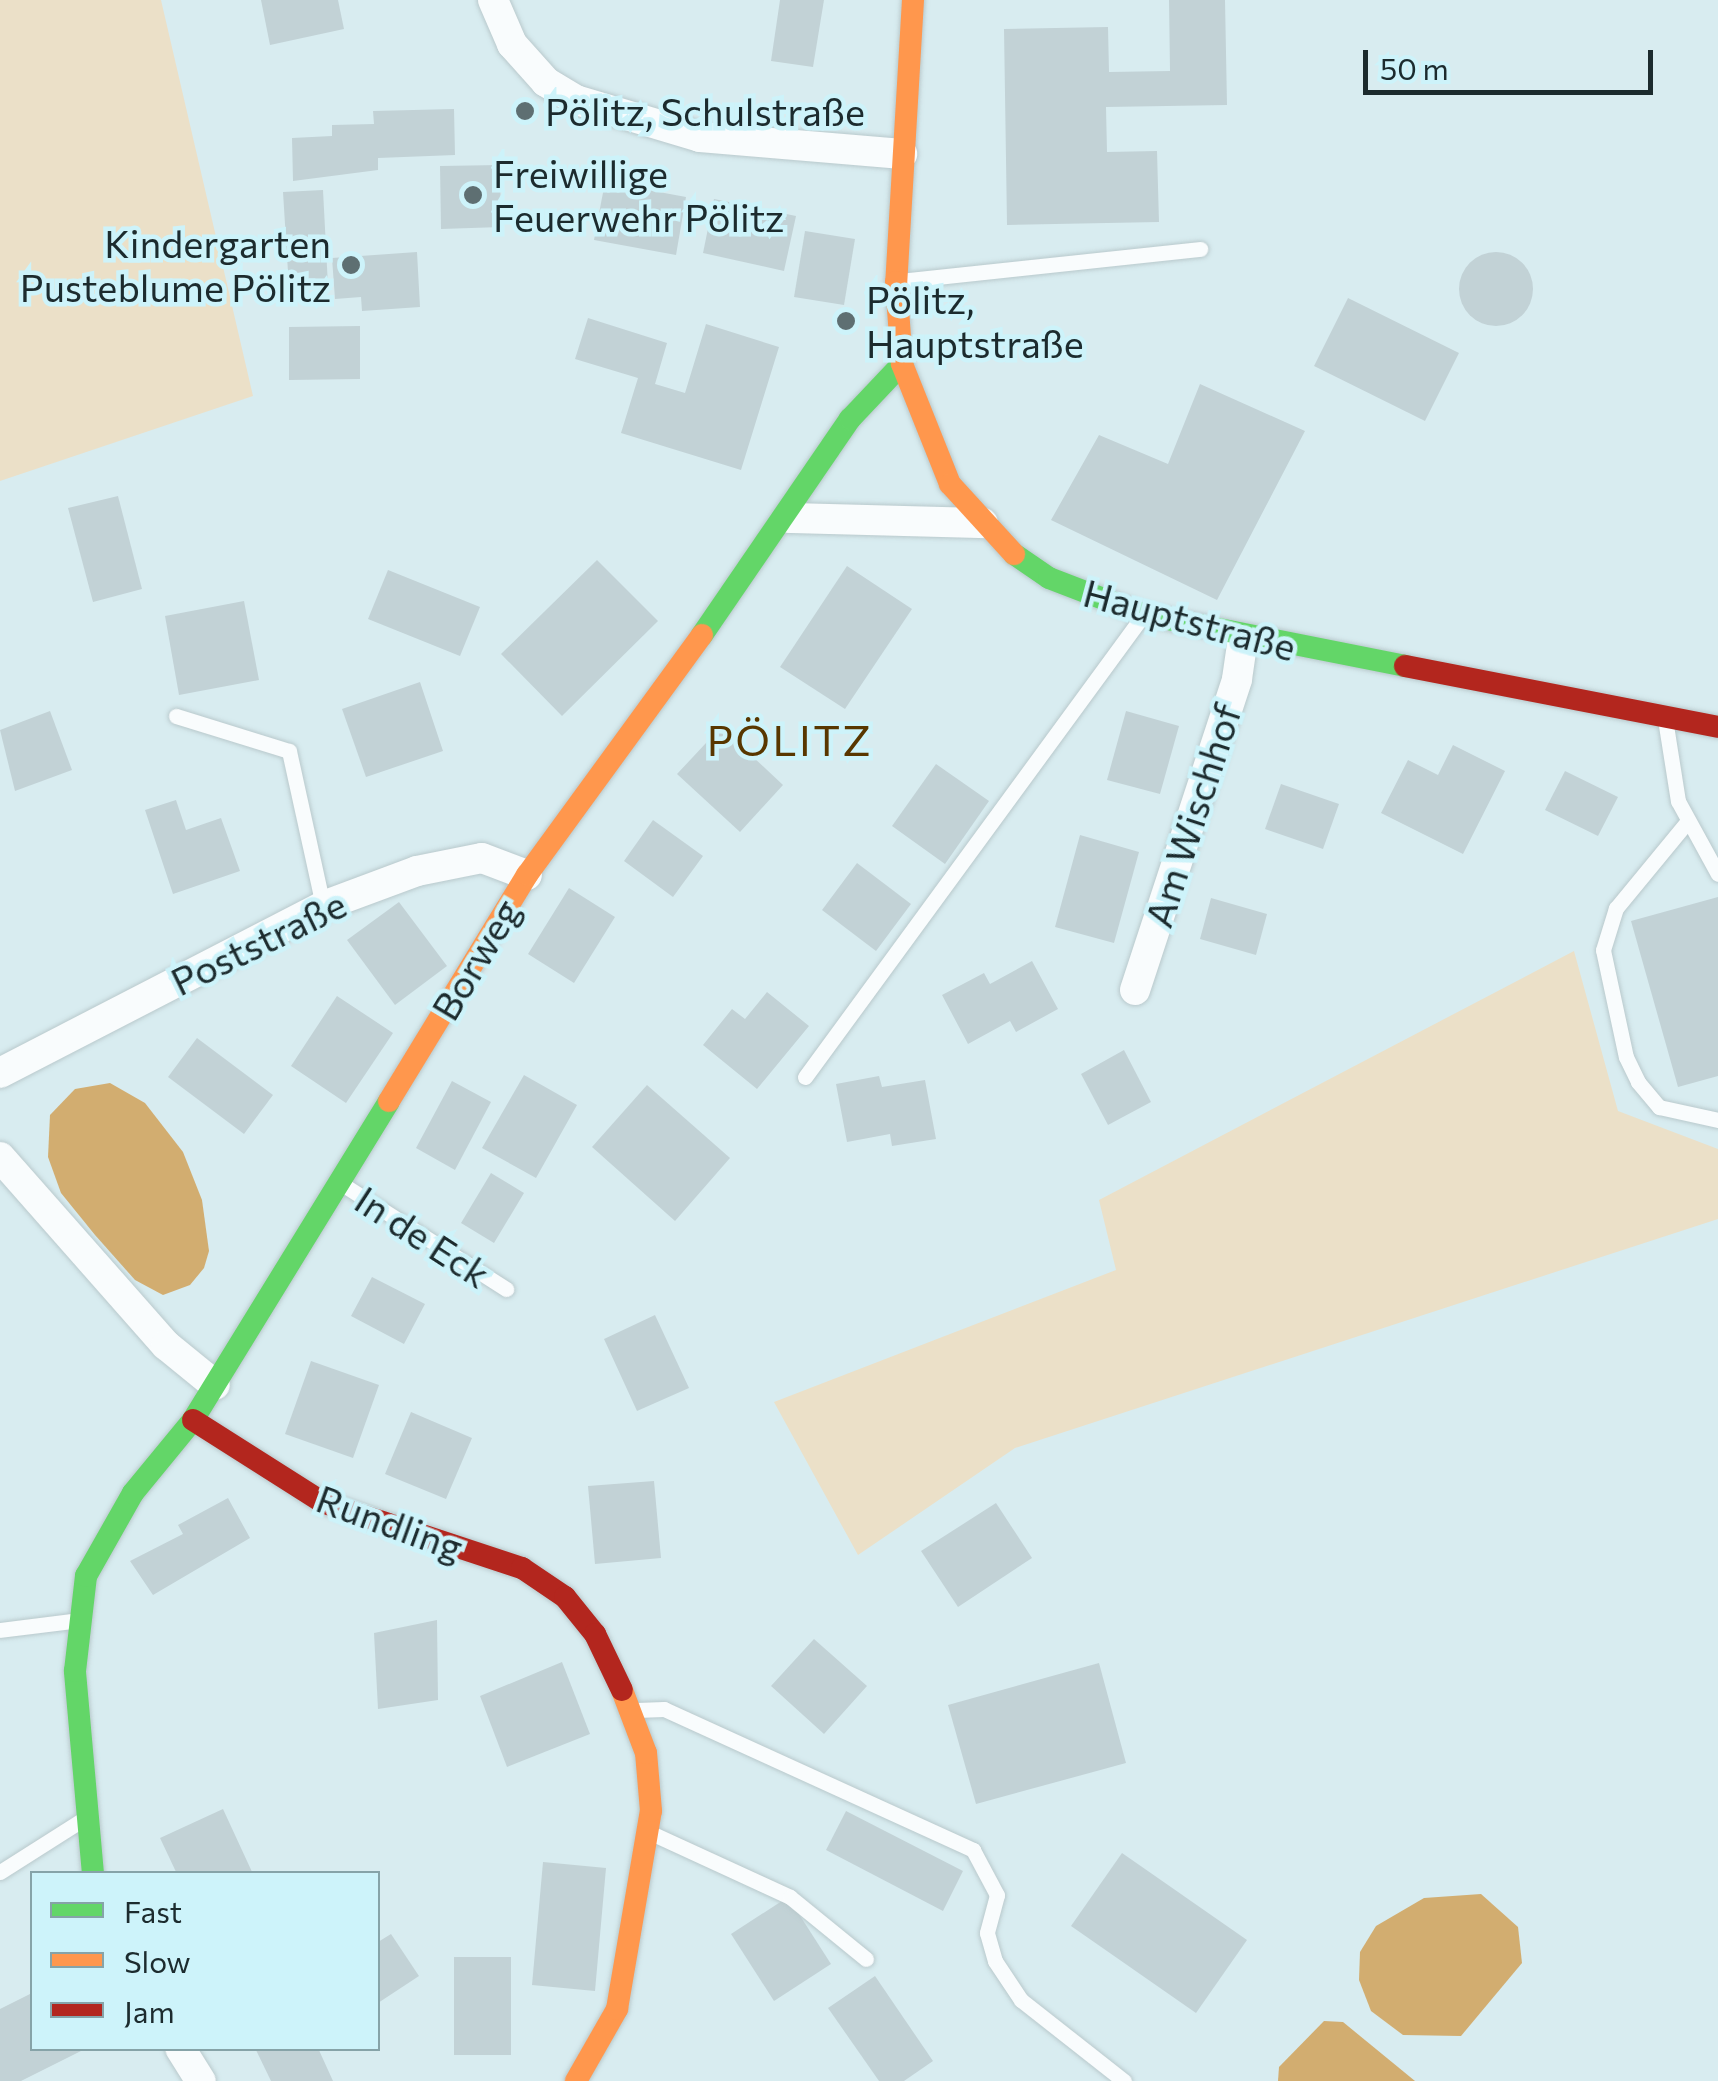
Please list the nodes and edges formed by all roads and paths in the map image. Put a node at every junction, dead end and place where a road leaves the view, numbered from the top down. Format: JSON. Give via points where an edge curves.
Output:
{"nodes":[{"id":1,"x":493,"y":0,"type":"edge"},
{"id":2,"x":913,"y":0,"type":"edge"},
{"id":3,"x":902,"y":154,"type":"junction"},
{"id":4,"x":1200,"y":249,"type":"dead end"},
{"id":5,"x":896,"y":282,"type":"junction"},
{"id":6,"x":902,"y":364,"type":"junction"},
{"id":7,"x":788,"y":518,"type":"junction"},
{"id":8,"x":983,"y":523,"type":"junction"},
{"id":9,"x":1143,"y":614,"type":"junction"},
{"id":10,"x":1242,"y":638,"type":"junction"},
{"id":11,"x":176,"y":716,"type":"dead end"},
{"id":12,"x":1664,"y":719,"type":"junction"},
{"id":13,"x":1718,"y":727,"type":"edge"},
{"id":14,"x":1687,"y":822,"type":"junction"},
{"id":15,"x":527,"y":874,"type":"junction"},
{"id":16,"x":1718,"y":874,"type":"edge"},
{"id":17,"x":324,"y":906,"type":"junction"},
{"id":18,"x":1135,"y":990,"type":"dead end"},
{"id":19,"x":0,"y":1073,"type":"edge"},
{"id":20,"x":805,"y":1077,"type":"dead end"},
{"id":21,"x":1718,"y":1120,"type":"edge"},
{"id":22,"x":0,"y":1157,"type":"edge"},
{"id":23,"x":339,"y":1182,"type":"junction"},
{"id":24,"x":506,"y":1289,"type":"dead end"},
{"id":25,"x":215,"y":1385,"type":"junction"},
{"id":26,"x":194,"y":1420,"type":"junction"},
{"id":27,"x":76,"y":1620,"type":"junction"},
{"id":28,"x":0,"y":1630,"type":"edge"},
{"id":29,"x":632,"y":1711,"type":"junction"},
{"id":30,"x":85,"y":1818,"type":"junction"},
{"id":31,"x":648,"y":1831,"type":"junction"},
{"id":32,"x":93,"y":1871,"type":"edge"},
{"id":33,"x":0,"y":1872,"type":"edge"},
{"id":34,"x":866,"y":1959,"type":"dead end"},
{"id":35,"x":182,"y":2051,"type":"edge"},
{"id":36,"x":200,"y":2081,"type":"edge"},
{"id":37,"x":576,"y":2081,"type":"edge"},
{"id":38,"x":1124,"y":2081,"type":"edge"}],
"edges":[{"from":1,"to":3,"type":"street","via":[[512,44],[546,82],[576,100],[700,137]]},
{"from":2,"to":3,"type":"street","name":"Hauptstraße"},
{"from":3,"to":5,"type":"street","name":"Hauptstraße"},
{"from":4,"to":5,"type":"lane"},
{"from":5,"to":6,"type":"street","name":"Hauptstraße"},
{"from":6,"to":7,"type":"street","name":"Borweg","via":[[850,419]]},
{"from":6,"to":8,"type":"street","name":"Hauptstraße","via":[[950,484]]},
{"from":7,"to":8,"type":"street"},
{"from":7,"to":15,"type":"street","name":"Borweg"},
{"from":8,"to":9,"type":"street","name":"Hauptstraße","via":[[1002,546],[1049,578]]},
{"from":9,"to":10,"type":"street","name":"Hauptstraße"},
{"from":9,"to":20,"type":"lane"},
{"from":10,"to":12,"type":"street","name":"Hauptstraße"},
{"from":10,"to":18,"type":"street","name":"Am Wischhof","via":[[1236,679]]},
{"from":11,"to":17,"type":"lane","via":[[289,751]]},
{"from":12,"to":13,"type":"street","name":"Hauptstraße"},
{"from":12,"to":14,"type":"lane","via":[[1671,774]]},
{"from":14,"to":16,"type":"lane"},
{"from":14,"to":21,"type":"lane","via":[[1616,908],[1603,950],[1626,1057],[1638,1082],[1659,1107]]},
{"from":15,"to":17,"type":"street","name":"Poststraße","via":[[482,858],[417,871]]},
{"from":15,"to":23,"type":"street","name":"Borweg"},
{"from":17,"to":19,"type":"street","name":"Poststraße"},
{"from":22,"to":25,"type":"street","via":[[166,1345]]},
{"from":23,"to":24,"type":"lane","name":"In de Eck"},
{"from":23,"to":25,"type":"street","name":"Borweg"},
{"from":25,"to":26,"type":"street","name":"Borweg"},
{"from":26,"to":27,"type":"street","via":[[134,1493],[86,1576]]},
{"from":26,"to":29,"type":"street","name":"Rundling","via":[[322,1502],[522,1568],[564,1597],[595,1634]]},
{"from":27,"to":28,"type":"lane"},
{"from":27,"to":30,"type":"street"},
{"from":29,"to":31,"type":"street","name":"Rundling","via":[[646,1753]]},
{"from":29,"to":38,"type":"lane","via":[[664,1708],[973,1850],[997,1895],[987,1933],[995,1961],[1020,2000]]},
{"from":30,"to":32,"type":"street"},
{"from":30,"to":33,"type":"lane"},
{"from":31,"to":34,"type":"lane","via":[[790,1898]]},
{"from":31,"to":37,"type":"street","name":"Rundling","via":[[617,2009]]},
{"from":35,"to":36,"type":"street"}]}
